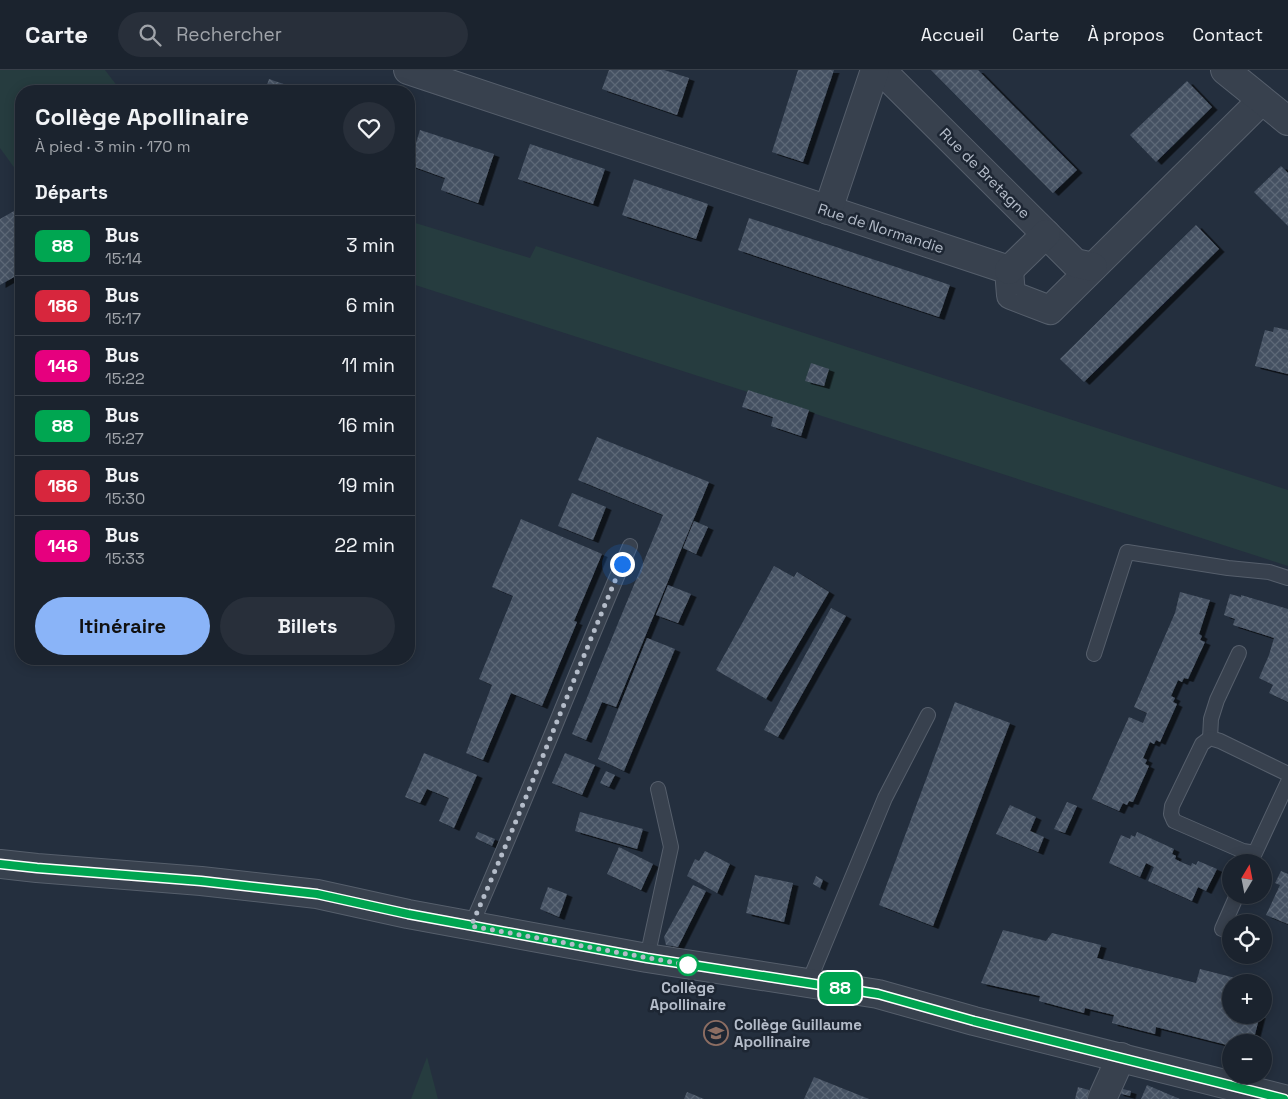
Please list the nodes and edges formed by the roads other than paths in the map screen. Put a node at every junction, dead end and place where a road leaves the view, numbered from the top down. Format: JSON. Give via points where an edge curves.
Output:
{"nodes":[{"id":1,"x":408,"y":70,"type":"edge"},
{"id":2,"x":875,"y":70,"type":"edge"},
{"id":3,"x":882,"y":70,"type":"edge"},
{"id":4,"x":1225,"y":70,"type":"edge"},
{"id":5,"x":1261,"y":101,"type":"junction"},
{"id":6,"x":1288,"y":121,"type":"edge"},
{"id":7,"x":828,"y":210,"type":"junction"},
{"id":8,"x":1046,"y":234,"type":"junction"},
{"id":9,"x":1094,"y":266,"type":"junction"},
{"id":10,"x":1009,"y":270,"type":"junction"},
{"id":11,"x":630,"y":546,"type":"dead end"},
{"id":12,"x":1288,"y":578,"type":"edge"},
{"id":13,"x":1239,"y":653,"type":"dead end"},
{"id":14,"x":1094,"y":654,"type":"dead end"},
{"id":15,"x":928,"y":714,"type":"dead end"},
{"id":16,"x":1210,"y":738,"type":"junction"},
{"id":17,"x":1288,"y":774,"type":"edge"},
{"id":18,"x":1288,"y":782,"type":"edge"},
{"id":19,"x":658,"y":789,"type":"dead end"},
{"id":20,"x":1247,"y":854,"type":"edge"},
{"id":21,"x":1255,"y":854,"type":"edge"},
{"id":22,"x":0,"y":864,"type":"edge"},
{"id":23,"x":471,"y":926,"type":"junction"},
{"id":24,"x":647,"y":958,"type":"junction"},
{"id":25,"x":808,"y":984,"type":"junction"},
{"id":26,"x":1121,"y":1057,"type":"junction"},
{"id":27,"x":1206,"y":1090,"type":"edge"},
{"id":28,"x":1102,"y":1099,"type":"edge"},
{"id":29,"x":1284,"y":1099,"type":"edge"}],
"edges":[{"from":1,"to":7,"type":"street","name":"Rue de Normandie"},
{"from":2,"to":7,"type":"street"},
{"from":3,"to":8,"type":"street","name":"Rue de Bretagne"},
{"from":4,"to":5,"type":"street"},
{"from":5,"to":6,"type":"street"},
{"from":5,"to":9,"type":"street"},
{"from":7,"to":10,"type":"street","name":"Rue de Normandie"},
{"from":8,"to":9,"type":"street","name":"Rue de Bretagne","via":[[1075,263]]},
{"from":8,"to":10,"type":"street"},
{"from":9,"to":10,"type":"street","via":[[1050,310],[1011,295]]},
{"from":11,"to":23,"type":"lane"},
{"from":12,"to":14,"type":"lane","via":[[1269,572],[1127,552]]},
{"from":13,"to":16,"type":"lane","via":[[1217,700]]},
{"from":15,"to":25,"type":"lane","via":[[885,798]]},
{"from":16,"to":17,"type":"lane"},
{"from":16,"to":20,"type":"lane","via":[[1202,744],[1171,814],[1174,821]]},
{"from":18,"to":21,"type":"lane"},
{"from":19,"to":24,"type":"lane","via":[[671,847]]},
{"from":22,"to":23,"type":"street","via":[[317,894]]},
{"from":23,"to":24,"type":"street"},
{"from":24,"to":25,"type":"street"},
{"from":25,"to":26,"type":"street","via":[[878,994]]},
{"from":26,"to":27,"type":"street"},
{"from":26,"to":28,"type":"street"},
{"from":27,"to":29,"type":"street"}]}
